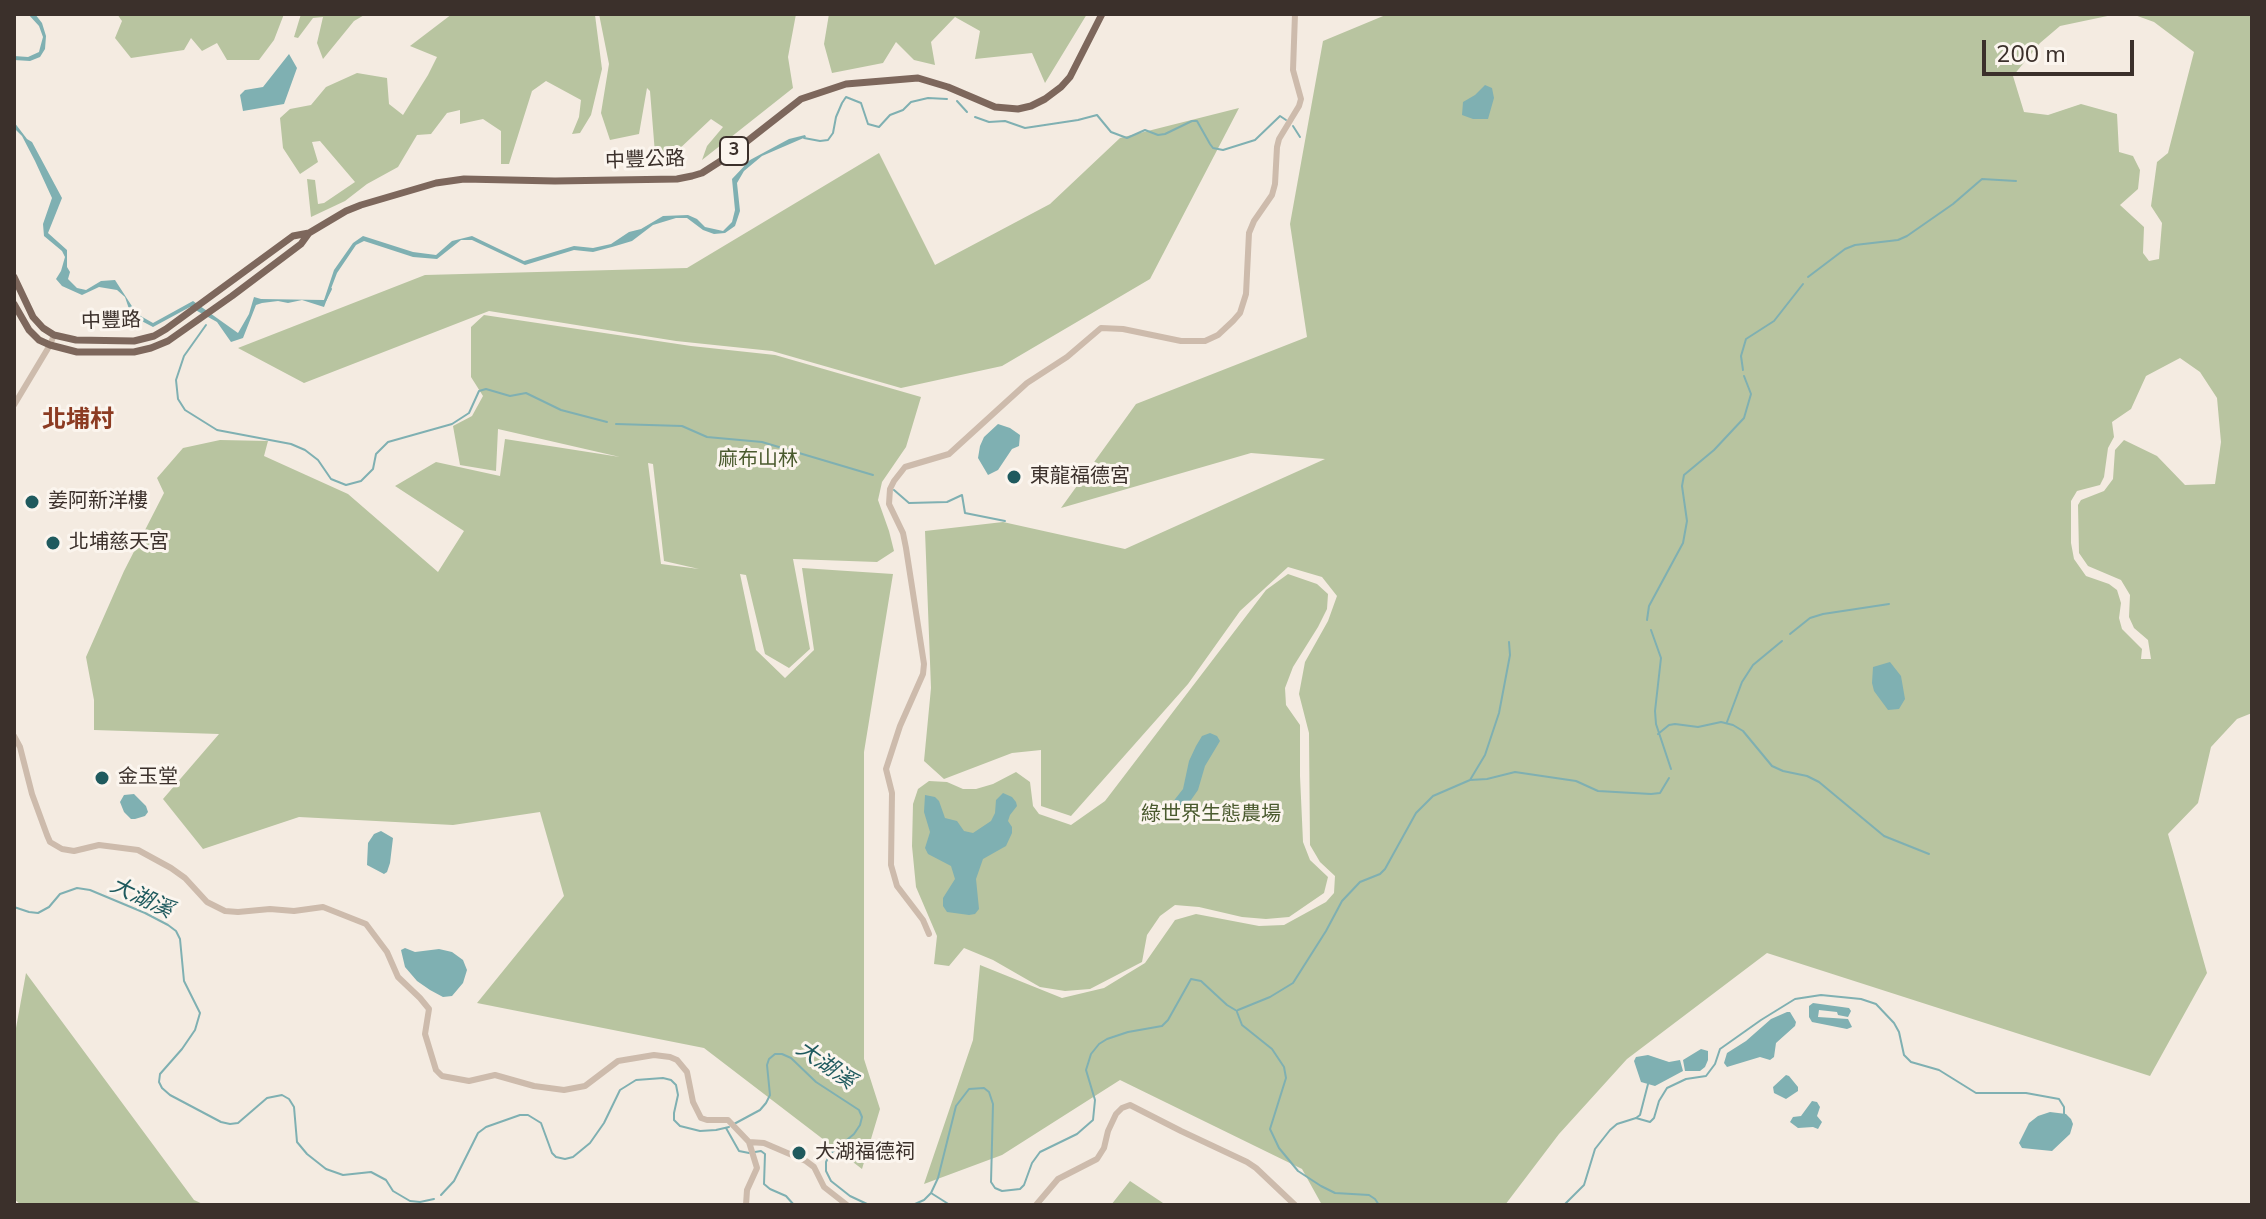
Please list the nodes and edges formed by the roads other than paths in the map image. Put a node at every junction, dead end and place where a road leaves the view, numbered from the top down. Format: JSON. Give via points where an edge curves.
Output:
{"nodes":[{"id":1,"x":1102,"y":14,"type":"edge"},
{"id":2,"x":1295,"y":14,"type":"edge"},
{"id":3,"x":309,"y":233,"type":"junction"},
{"id":4,"x":14,"y":277,"type":"edge"},
{"id":5,"x":226,"y":287,"type":"joint"},
{"id":6,"x":232,"y":296,"type":"joint"},
{"id":7,"x":14,"y":304,"type":"edge"},
{"id":8,"x":54,"y":335,"type":"junction"},
{"id":9,"x":50,"y":345,"type":"junction"},
{"id":10,"x":14,"y":405,"type":"edge"},
{"id":11,"x":14,"y":736,"type":"edge"},
{"id":12,"x":929,"y":934,"type":"dead end"},
{"id":13,"x":749,"y":1142,"type":"junction"},
{"id":14,"x":746,"y":1205,"type":"edge"},
{"id":15,"x":847,"y":1205,"type":"edge"},
{"id":16,"x":1036,"y":1205,"type":"edge"},
{"id":17,"x":1295,"y":1205,"type":"edge"}],
"edges":[{"from":1,"to":3,"type":"main road","name":"中豐公路","number":"3","via":[[1070,77],[1031,106],[995,107],[918,78],[846,84],[801,99],[727,157],[692,176],[446,180],[361,205]]},
{"from":2,"to":12,"type":"street","via":[[1293,70],[1301,99],[1279,139],[1272,195],[1249,233],[1240,313],[1205,341],[1101,328],[1027,383],[949,454],[905,467],[890,489],[889,504],[906,548],[924,664],[886,769],[892,793],[891,865],[897,886]]},
{"from":3,"to":5,"type":"main road","name":"中豐公路","number":"3","via":[[293,236]]},
{"from":3,"to":6,"type":"main road","name":"中豐公路","number":"3"},
{"from":4,"to":8,"type":"main road","name":"中豐路","via":[[33,317]]},
{"from":5,"to":8,"type":"main road","name":"中豐路","number":"3","via":[[154,336],[134,341]]},
{"from":6,"to":9,"type":"main road","name":"中豐路","number":"3","via":[[168,341],[134,352],[77,352]]},
{"from":7,"to":9,"type":"main road","via":[[29,330]]},
{"from":8,"to":9,"type":"street"},
{"from":9,"to":10,"type":"street"},
{"from":11,"to":13,"type":"street","via":[[47,835],[56,847],[138,850],[171,868],[211,905],[225,911],[323,907],[370,928],[398,977],[429,1009],[425,1034],[442,1076],[469,1081],[495,1075],[564,1090],[585,1086],[618,1061],[663,1055],[677,1060],[687,1072],[701,1118],[725,1119]]},
{"from":13,"to":14,"type":"street","via":[[757,1172]]},
{"from":13,"to":15,"type":"street","via":[[812,1164],[824,1187]]},
{"from":16,"to":17,"type":"street","via":[[1058,1179],[1097,1159],[1116,1114],[1130,1105],[1247,1162]]}]}
